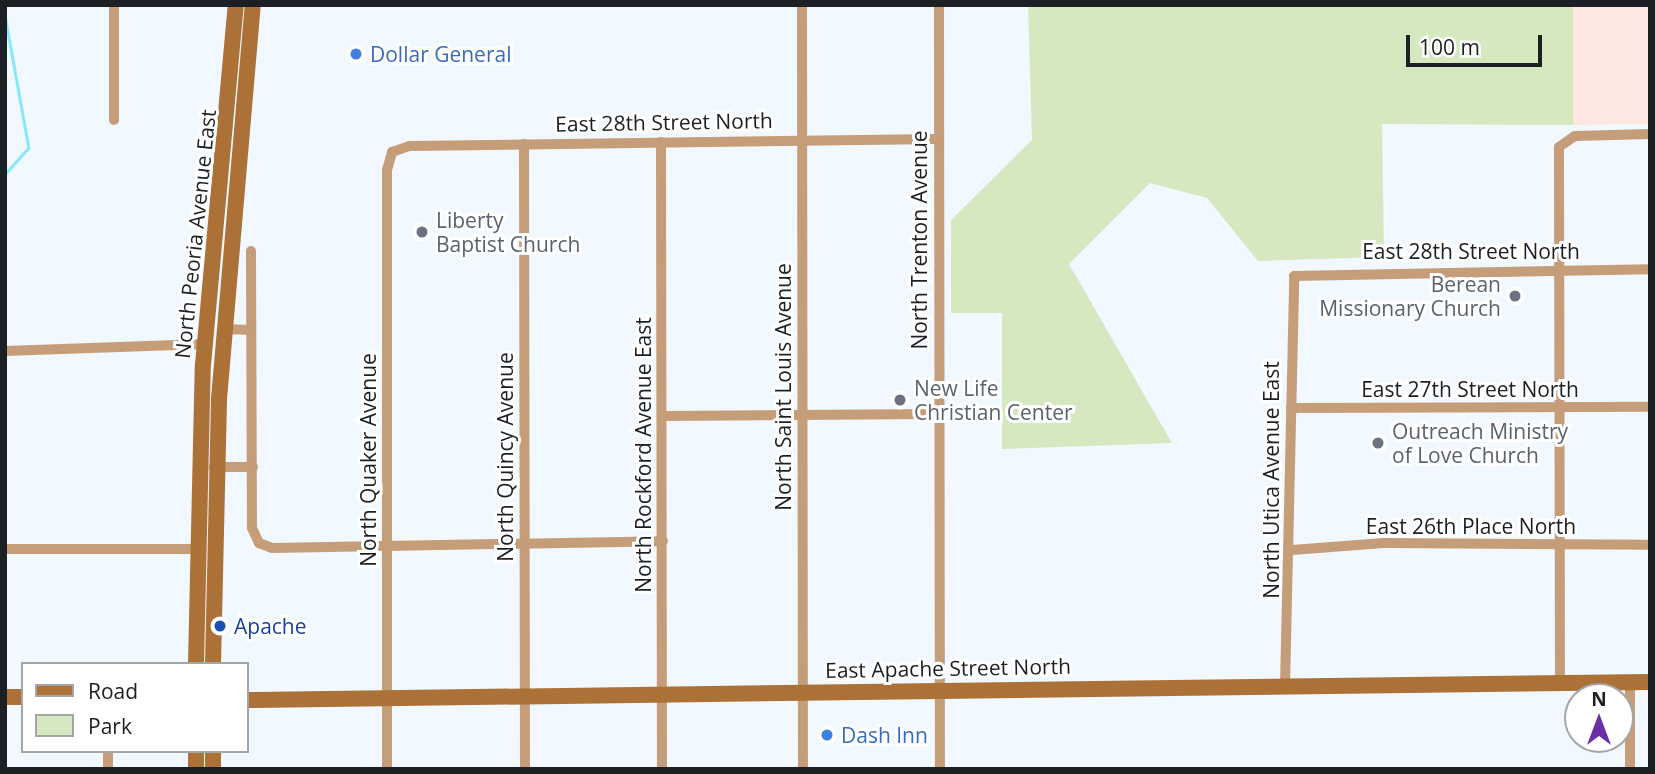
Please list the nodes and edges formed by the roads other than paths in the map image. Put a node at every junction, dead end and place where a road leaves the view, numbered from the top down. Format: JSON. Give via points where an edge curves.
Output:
{"nodes":[{"id":1,"x":114,"y":5,"type":"edge"},
{"id":2,"x":236,"y":5,"type":"edge"},
{"id":3,"x":253,"y":5,"type":"edge"},
{"id":4,"x":802,"y":5,"type":"edge"},
{"id":5,"x":939,"y":5,"type":"edge"},
{"id":6,"x":114,"y":120,"type":"dead end"},
{"id":7,"x":1650,"y":134,"type":"edge"},
{"id":8,"x":801,"y":139,"type":"junction"},
{"id":9,"x":939,"y":139,"type":"junction"},
{"id":10,"x":662,"y":142,"type":"junction"},
{"id":11,"x":524,"y":144,"type":"junction"},
{"id":12,"x":392,"y":152,"type":"joint"},
{"id":13,"x":251,"y":251,"type":"dead end"},
{"id":14,"x":1559,"y":269,"type":"junction"},
{"id":15,"x":1650,"y":269,"type":"edge"},
{"id":16,"x":1294,"y":276,"type":"joint"},
{"id":17,"x":224,"y":329,"type":"junction"},
{"id":18,"x":251,"y":330,"type":"junction"},
{"id":19,"x":205,"y":344,"type":"junction"},
{"id":20,"x":5,"y":351,"type":"edge"},
{"id":21,"x":1559,"y":407,"type":"junction"},
{"id":22,"x":1650,"y":407,"type":"edge"},
{"id":23,"x":1292,"y":408,"type":"junction"},
{"id":24,"x":938,"y":414,"type":"junction"},
{"id":25,"x":662,"y":416,"type":"junction"},
{"id":26,"x":802,"y":416,"type":"junction"},
{"id":27,"x":198,"y":467,"type":"junction"},
{"id":28,"x":215,"y":467,"type":"junction"},
{"id":29,"x":253,"y":467,"type":"junction"},
{"id":30,"x":663,"y":541,"type":"junction"},
{"id":31,"x":524,"y":545,"type":"junction"},
{"id":32,"x":1650,"y":545,"type":"edge"},
{"id":33,"x":388,"y":547,"type":"junction"},
{"id":34,"x":1560,"y":547,"type":"junction"},
{"id":35,"x":5,"y":549,"type":"edge"},
{"id":36,"x":196,"y":549,"type":"junction"},
{"id":37,"x":1292,"y":550,"type":"junction"},
{"id":38,"x":196,"y":662,"type":"edge"},
{"id":39,"x":213,"y":662,"type":"edge"},
{"id":40,"x":1630,"y":682,"type":"junction"},
{"id":41,"x":1650,"y":682,"type":"edge"},
{"id":42,"x":1560,"y":683,"type":"junction"},
{"id":43,"x":1285,"y":686,"type":"junction"},
{"id":44,"x":940,"y":689,"type":"junction"},
{"id":45,"x":803,"y":691,"type":"junction"},
{"id":46,"x":663,"y":692,"type":"junction"},
{"id":47,"x":525,"y":694,"type":"junction"},
{"id":48,"x":387,"y":698,"type":"junction"},
{"id":49,"x":248,"y":700,"type":"edge"},
{"id":50,"x":387,"y":769,"type":"edge"},
{"id":51,"x":525,"y":769,"type":"edge"},
{"id":52,"x":662,"y":769,"type":"edge"},
{"id":53,"x":803,"y":769,"type":"edge"},
{"id":54,"x":940,"y":769,"type":"edge"},
{"id":55,"x":1630,"y":769,"type":"edge"}],
"edges":[{"from":1,"to":6,"type":"street"},
{"from":2,"to":19,"type":"main road","name":"North Peoria Avenue East"},
{"from":3,"to":17,"type":"main road","name":"North Peoria Avenue East"},
{"from":4,"to":8,"type":"street","name":"North Saint Louis Avenue"},
{"from":5,"to":9,"type":"street","name":"North Trenton Avenue"},
{"from":7,"to":14,"type":"street","via":[[1561,140]]},
{"from":8,"to":9,"type":"street","name":"East 28th Street North"},
{"from":8,"to":10,"type":"street","name":"East 28th Street North"},
{"from":8,"to":26,"type":"street","name":"North Saint Louis Avenue"},
{"from":9,"to":24,"type":"street","name":"North Trenton Avenue"},
{"from":10,"to":11,"type":"street","name":"East 28th Street North"},
{"from":10,"to":25,"type":"street","name":"North Rockford Avenue East"},
{"from":11,"to":12,"type":"street","name":"East 28th Street North","via":[[409,146]]},
{"from":11,"to":31,"type":"street","name":"North Quincy Avenue"},
{"from":12,"to":33,"type":"street","name":"North Quaker Avenue","via":[[387,170]]},
{"from":13,"to":18,"type":"street"},
{"from":14,"to":15,"type":"street","name":"East 28th Street North"},
{"from":14,"to":16,"type":"street","name":"East 28th Street North"},
{"from":14,"to":21,"type":"street"},
{"from":16,"to":23,"type":"street","name":"North Utica Avenue East"},
{"from":17,"to":18,"type":"street","name":"North Peoria Avenue East"},
{"from":17,"to":28,"type":"main road","name":"North Peoria Avenue East"},
{"from":18,"to":29,"type":"street"},
{"from":19,"to":20,"type":"street"},
{"from":19,"to":27,"type":"main road","name":"North Peoria Avenue East"},
{"from":21,"to":22,"type":"street","name":"East 27th Street North"},
{"from":21,"to":23,"type":"street","name":"East 27th Street North"},
{"from":21,"to":34,"type":"street"},
{"from":23,"to":37,"type":"street","name":"North Utica Avenue East"},
{"from":24,"to":26,"type":"street"},
{"from":24,"to":44,"type":"street","name":"North Trenton Avenue"},
{"from":25,"to":26,"type":"street"},
{"from":25,"to":30,"type":"street","name":"North Rockford Avenue East"},
{"from":26,"to":45,"type":"street","name":"North Saint Louis Avenue"},
{"from":27,"to":28,"type":"street"},
{"from":27,"to":36,"type":"main road","name":"North Peoria Avenue East"},
{"from":28,"to":29,"type":"street"},
{"from":28,"to":39,"type":"main road","name":"North Peoria Avenue East"},
{"from":29,"to":33,"type":"street","via":[[252,528],[259,543]]},
{"from":30,"to":31,"type":"street"},
{"from":30,"to":46,"type":"street","name":"North Rockford Avenue East"},
{"from":31,"to":33,"type":"street"},
{"from":31,"to":47,"type":"street","name":"North Quincy Avenue"},
{"from":32,"to":34,"type":"street","name":"East 26th Place North"},
{"from":33,"to":48,"type":"street","name":"North Quaker Avenue"},
{"from":34,"to":37,"type":"street","name":"East 26th Place North","via":[[1384,543]]},
{"from":34,"to":42,"type":"street"},
{"from":35,"to":36,"type":"street"},
{"from":36,"to":38,"type":"main road","name":"North Peoria Avenue East"},
{"from":37,"to":43,"type":"street","name":"North Utica Avenue East"},
{"from":40,"to":41,"type":"main road","name":"East Apache Street North"},
{"from":40,"to":42,"type":"main road","name":"East Apache Street North"},
{"from":40,"to":55,"type":"street"},
{"from":42,"to":43,"type":"main road","name":"East Apache Street North"},
{"from":43,"to":44,"type":"main road","name":"East Apache Street North"},
{"from":44,"to":45,"type":"main road","name":"East Apache Street North"},
{"from":44,"to":54,"type":"street","name":"North Trenton Avenue"},
{"from":45,"to":46,"type":"main road","name":"East Apache Street North"},
{"from":45,"to":53,"type":"street","name":"North Saint Louis Avenue"},
{"from":46,"to":47,"type":"main road","name":"East Apache Street North"},
{"from":46,"to":52,"type":"street","name":"North Rockford Avenue East"},
{"from":47,"to":48,"type":"main road","name":"East Apache Street North"},
{"from":47,"to":51,"type":"street","name":"North Quincy Avenue"},
{"from":48,"to":49,"type":"main road","name":"East Apache Street North"},
{"from":48,"to":50,"type":"street","name":"North Quaker Avenue"}]}
